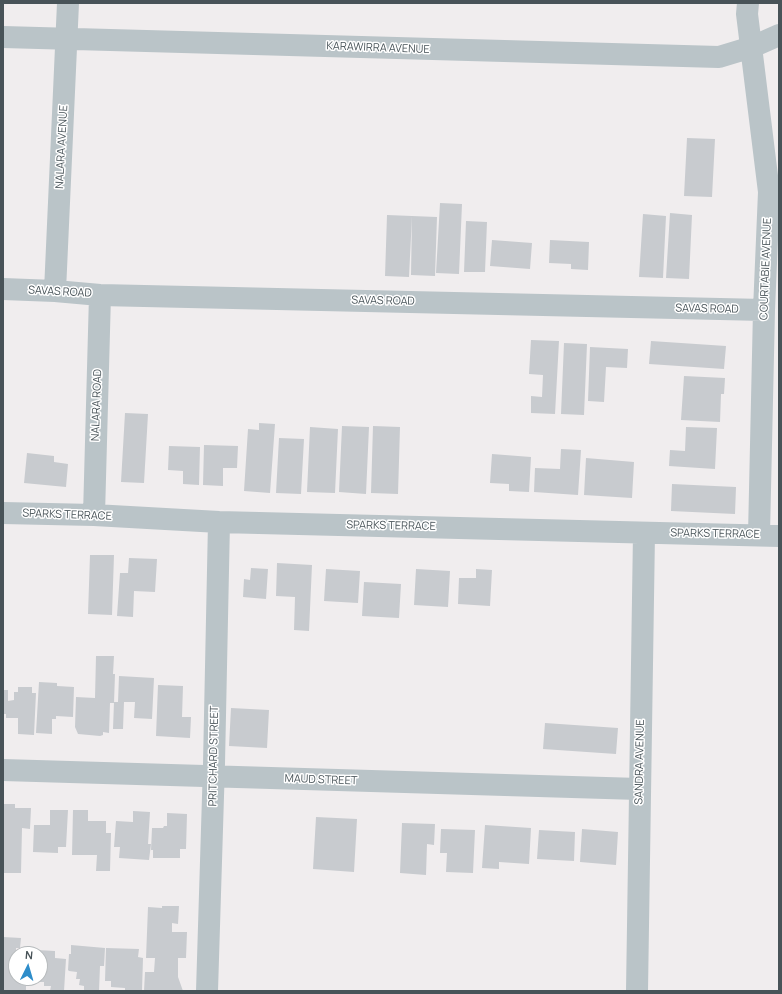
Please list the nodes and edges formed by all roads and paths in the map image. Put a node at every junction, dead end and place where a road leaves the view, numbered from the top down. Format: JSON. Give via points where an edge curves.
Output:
{"nodes":[{"id":1,"x":68,"y":3,"type":"edge"},
{"id":2,"x":748,"y":3,"type":"edge"},
{"id":3,"x":779,"y":35,"type":"edge"},
{"id":4,"x":3,"y":37,"type":"edge"},
{"id":5,"x":66,"y":39,"type":"junction"},
{"id":6,"x":752,"y":47,"type":"junction"},
{"id":7,"x":772,"y":284,"type":"edge"},
{"id":8,"x":3,"y":289,"type":"edge"},
{"id":9,"x":55,"y":291,"type":"junction"},
{"id":10,"x":100,"y":295,"type":"junction"},
{"id":11,"x":764,"y":310,"type":"junction"},
{"id":12,"x":3,"y":513,"type":"edge"},
{"id":13,"x":94,"y":515,"type":"junction"},
{"id":14,"x":219,"y":522,"type":"junction"},
{"id":15,"x":644,"y":533,"type":"junction"},
{"id":16,"x":769,"y":536,"type":"edge"},
{"id":17,"x":3,"y":770,"type":"edge"},
{"id":18,"x":214,"y":777,"type":"junction"},
{"id":19,"x":640,"y":788,"type":"junction"},
{"id":20,"x":207,"y":991,"type":"edge"},
{"id":21,"x":637,"y":991,"type":"edge"}],
"edges":[{"from":1,"to":5,"type":"street","name":"NALARA AVENUE"},
{"from":2,"to":6,"type":"street","name":"COURTABIE AVENUE"},
{"from":3,"to":6,"type":"street","name":"KARAWIRRA AVENUE"},
{"from":4,"to":5,"type":"street","name":"KARAWIRRA AVENUE"},
{"from":5,"to":6,"type":"street","name":"KARAWIRRA AVENUE","via":[[719,57]]},
{"from":5,"to":9,"type":"street","name":"NALARA AVENUE"},
{"from":6,"to":7,"type":"street","name":"COURTABIE AVENUE","via":[[769,192]]},
{"from":7,"to":11,"type":"street","name":"COURTABIE AVENUE"},
{"from":8,"to":9,"type":"street","name":"SAVAS ROAD"},
{"from":9,"to":10,"type":"street","name":"SAVAS ROAD"},
{"from":10,"to":11,"type":"street","name":"SAVAS ROAD"},
{"from":10,"to":13,"type":"street","name":"NALARA ROAD"},
{"from":11,"to":16,"type":"street","name":"COURTABIE AVENUE"},
{"from":12,"to":13,"type":"street","name":"SPARKS TERRACE"},
{"from":13,"to":14,"type":"street","name":"SPARKS TERRACE"},
{"from":14,"to":15,"type":"street","name":"SPARKS TERRACE"},
{"from":14,"to":18,"type":"street","name":"PRITCHARD STREET"},
{"from":15,"to":16,"type":"street","name":"SPARKS TERRACE"},
{"from":15,"to":19,"type":"street","name":"SANDRA AVENUE"},
{"from":17,"to":18,"type":"street","name":"MAUD STREET"},
{"from":18,"to":19,"type":"street","name":"MAUD STREET"},
{"from":18,"to":20,"type":"street","name":"PRITCHARD STREET"},
{"from":19,"to":21,"type":"street","name":"SANDRA AVENUE"}]}
